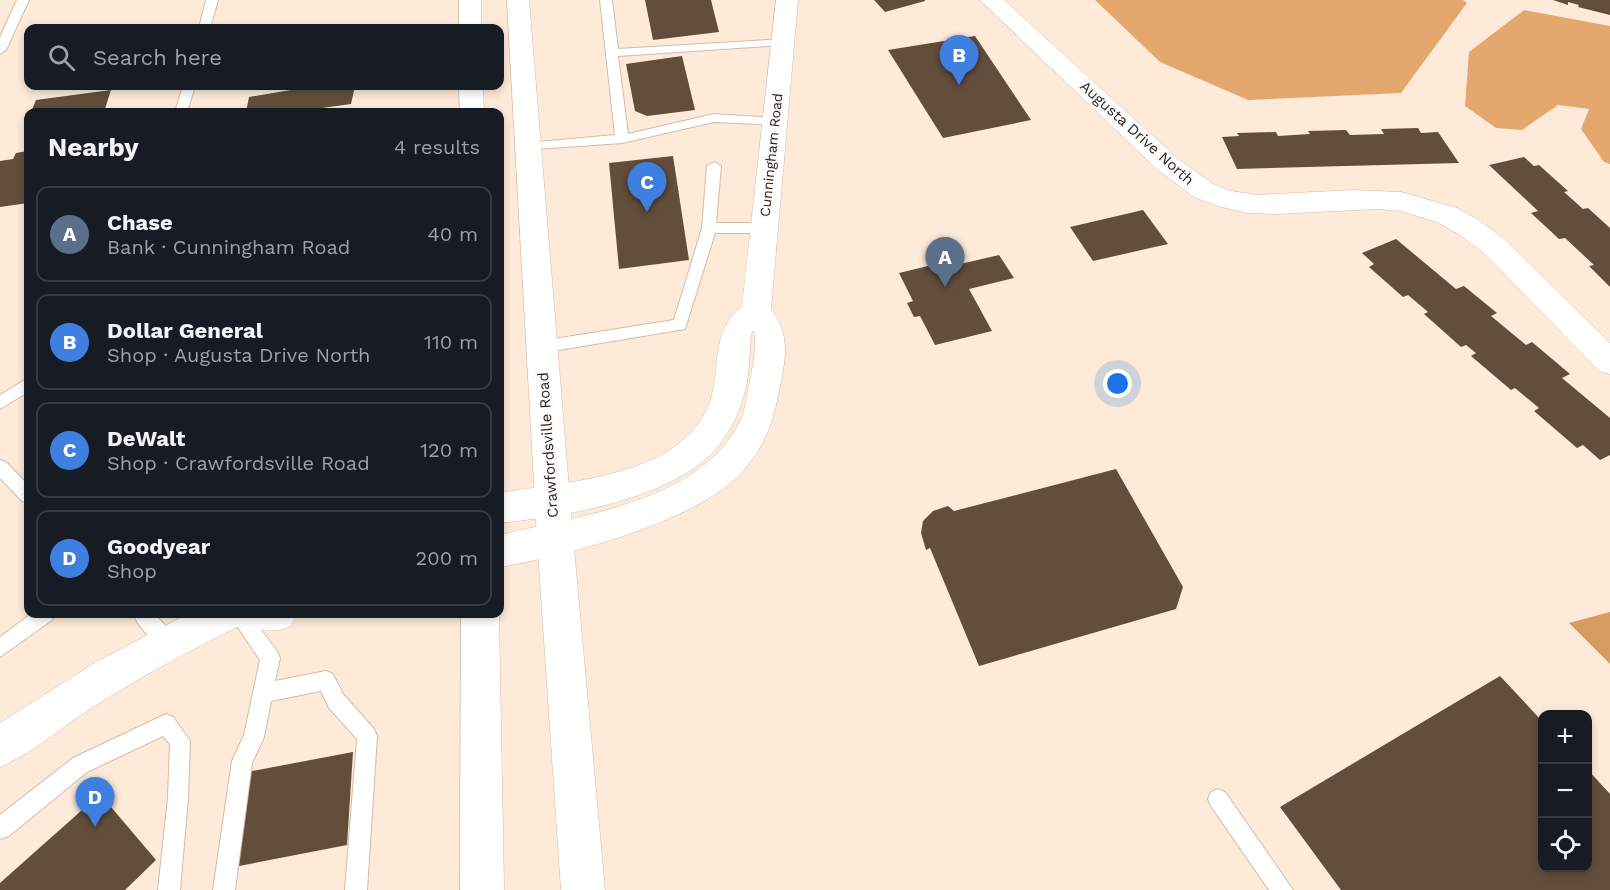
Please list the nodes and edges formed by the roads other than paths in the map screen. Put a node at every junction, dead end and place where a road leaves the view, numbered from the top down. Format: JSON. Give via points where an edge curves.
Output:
{"nodes":[{"id":1,"x":23,"y":0,"type":"edge"},
{"id":2,"x":212,"y":0,"type":"edge"},
{"id":3,"x":470,"y":0,"type":"edge"},
{"id":4,"x":518,"y":0,"type":"edge"},
{"id":5,"x":606,"y":0,"type":"edge"},
{"id":6,"x":787,"y":0,"type":"edge"},
{"id":7,"x":991,"y":0,"type":"edge"},
{"id":8,"x":205,"y":24,"type":"edge"},
{"id":9,"x":470,"y":24,"type":"edge"},
{"id":10,"x":783,"y":42,"type":"junction"},
{"id":11,"x":0,"y":50,"type":"edge"},
{"id":12,"x":612,"y":53,"type":"junction"},
{"id":13,"x":188,"y":90,"type":"edge"},
{"id":14,"x":471,"y":90,"type":"edge"},
{"id":15,"x":182,"y":108,"type":"edge"},
{"id":16,"x":472,"y":108,"type":"edge"},
{"id":17,"x":775,"y":122,"type":"junction"},
{"id":18,"x":622,"y":139,"type":"junction"},
{"id":19,"x":527,"y":147,"type":"junction"},
{"id":20,"x":714,"y":166,"type":"dead end"},
{"id":21,"x":709,"y":228,"type":"junction"},
{"id":22,"x":764,"y":228,"type":"junction"},
{"id":23,"x":756,"y":311,"type":"junction"},
{"id":24,"x":541,"y":346,"type":"junction"},
{"id":25,"x":1610,"y":363,"type":"edge"},
{"id":26,"x":24,"y":387,"type":"edge"},
{"id":27,"x":0,"y":403,"type":"edge"},
{"id":28,"x":0,"y":467,"type":"edge"},
{"id":29,"x":24,"y":492,"type":"edge"},
{"id":30,"x":553,"y":498,"type":"junction"},
{"id":31,"x":504,"y":507,"type":"edge"},
{"id":32,"x":555,"y":537,"type":"junction"},
{"id":33,"x":504,"y":550,"type":"edge"},
{"id":34,"x":40,"y":618,"type":"edge"},
{"id":35,"x":146,"y":618,"type":"edge"},
{"id":36,"x":218,"y":618,"type":"edge"},
{"id":37,"x":241,"y":618,"type":"edge"},
{"id":38,"x":480,"y":618,"type":"edge"},
{"id":39,"x":169,"y":642,"type":"junction"},
{"id":40,"x":0,"y":648,"type":"edge"},
{"id":41,"x":265,"y":692,"type":"junction"},
{"id":42,"x":0,"y":747,"type":"edge"},
{"id":43,"x":1218,"y":799,"type":"dead end"},
{"id":44,"x":0,"y":826,"type":"edge"},
{"id":45,"x":169,"y":890,"type":"edge"},
{"id":46,"x":224,"y":890,"type":"edge"},
{"id":47,"x":356,"y":890,"type":"edge"},
{"id":48,"x":482,"y":890,"type":"edge"},
{"id":49,"x":583,"y":890,"type":"edge"},
{"id":50,"x":1282,"y":890,"type":"edge"}],
"edges":[{"from":1,"to":11,"type":"lane"},
{"from":2,"to":8,"type":"lane"},
{"from":3,"to":9,"type":"street"},
{"from":4,"to":19,"type":"street","name":"Crawfordsville Road"},
{"from":5,"to":12,"type":"lane"},
{"from":6,"to":10,"type":"street","name":"Cunningham Road"},
{"from":7,"to":25,"type":"street","name":"Augusta Drive North","via":[[1195,186],[1239,203],[1273,205],[1383,198],[1410,201],[1449,215],[1474,228],[1494,246]]},
{"from":10,"to":12,"type":"lane"},
{"from":10,"to":17,"type":"street","name":"Cunningham Road"},
{"from":12,"to":18,"type":"lane"},
{"from":13,"to":15,"type":"lane"},
{"from":14,"to":16,"type":"street"},
{"from":17,"to":18,"type":"lane","via":[[714,118]]},
{"from":17,"to":22,"type":"street","name":"Cunningham Road"},
{"from":18,"to":19,"type":"lane"},
{"from":19,"to":24,"type":"street","name":"Crawfordsville Road"},
{"from":20,"to":21,"type":"lane"},
{"from":21,"to":22,"type":"lane"},
{"from":21,"to":24,"type":"lane","via":[[680,325]]},
{"from":22,"to":23,"type":"street","name":"Cunningham Road"},
{"from":23,"to":30,"type":"street","via":[[737,330],[724,406],[714,427],[697,447],[655,474],[615,487]]},
{"from":23,"to":32,"type":"street","via":[[769,330],[766,386],[762,410],[738,454],[709,480],[676,501],[644,514]]},
{"from":24,"to":30,"type":"street","name":"Crawfordsville Road"},
{"from":26,"to":27,"type":"lane"},
{"from":28,"to":29,"type":"lane"},
{"from":30,"to":31,"type":"street"},
{"from":30,"to":32,"type":"street","name":"Crawfordsville Road"},
{"from":32,"to":33,"type":"street"},
{"from":32,"to":49,"type":"street","name":"Crawfordsville Road"},
{"from":34,"to":40,"type":"lane"},
{"from":35,"to":39,"type":"lane"},
{"from":36,"to":39,"type":"street"},
{"from":37,"to":41,"type":"lane","via":[[270,657]]},
{"from":38,"to":48,"type":"street"},
{"from":39,"to":42,"type":"street","via":[[60,704]]},
{"from":41,"to":46,"type":"lane","via":[[254,737],[242,761]]},
{"from":41,"to":47,"type":"lane","via":[[326,681],[336,701],[367,736]]},
{"from":43,"to":50,"type":"lane"},
{"from":44,"to":45,"type":"lane","via":[[2,829],[80,765],[166,724],[180,741]]}]}
